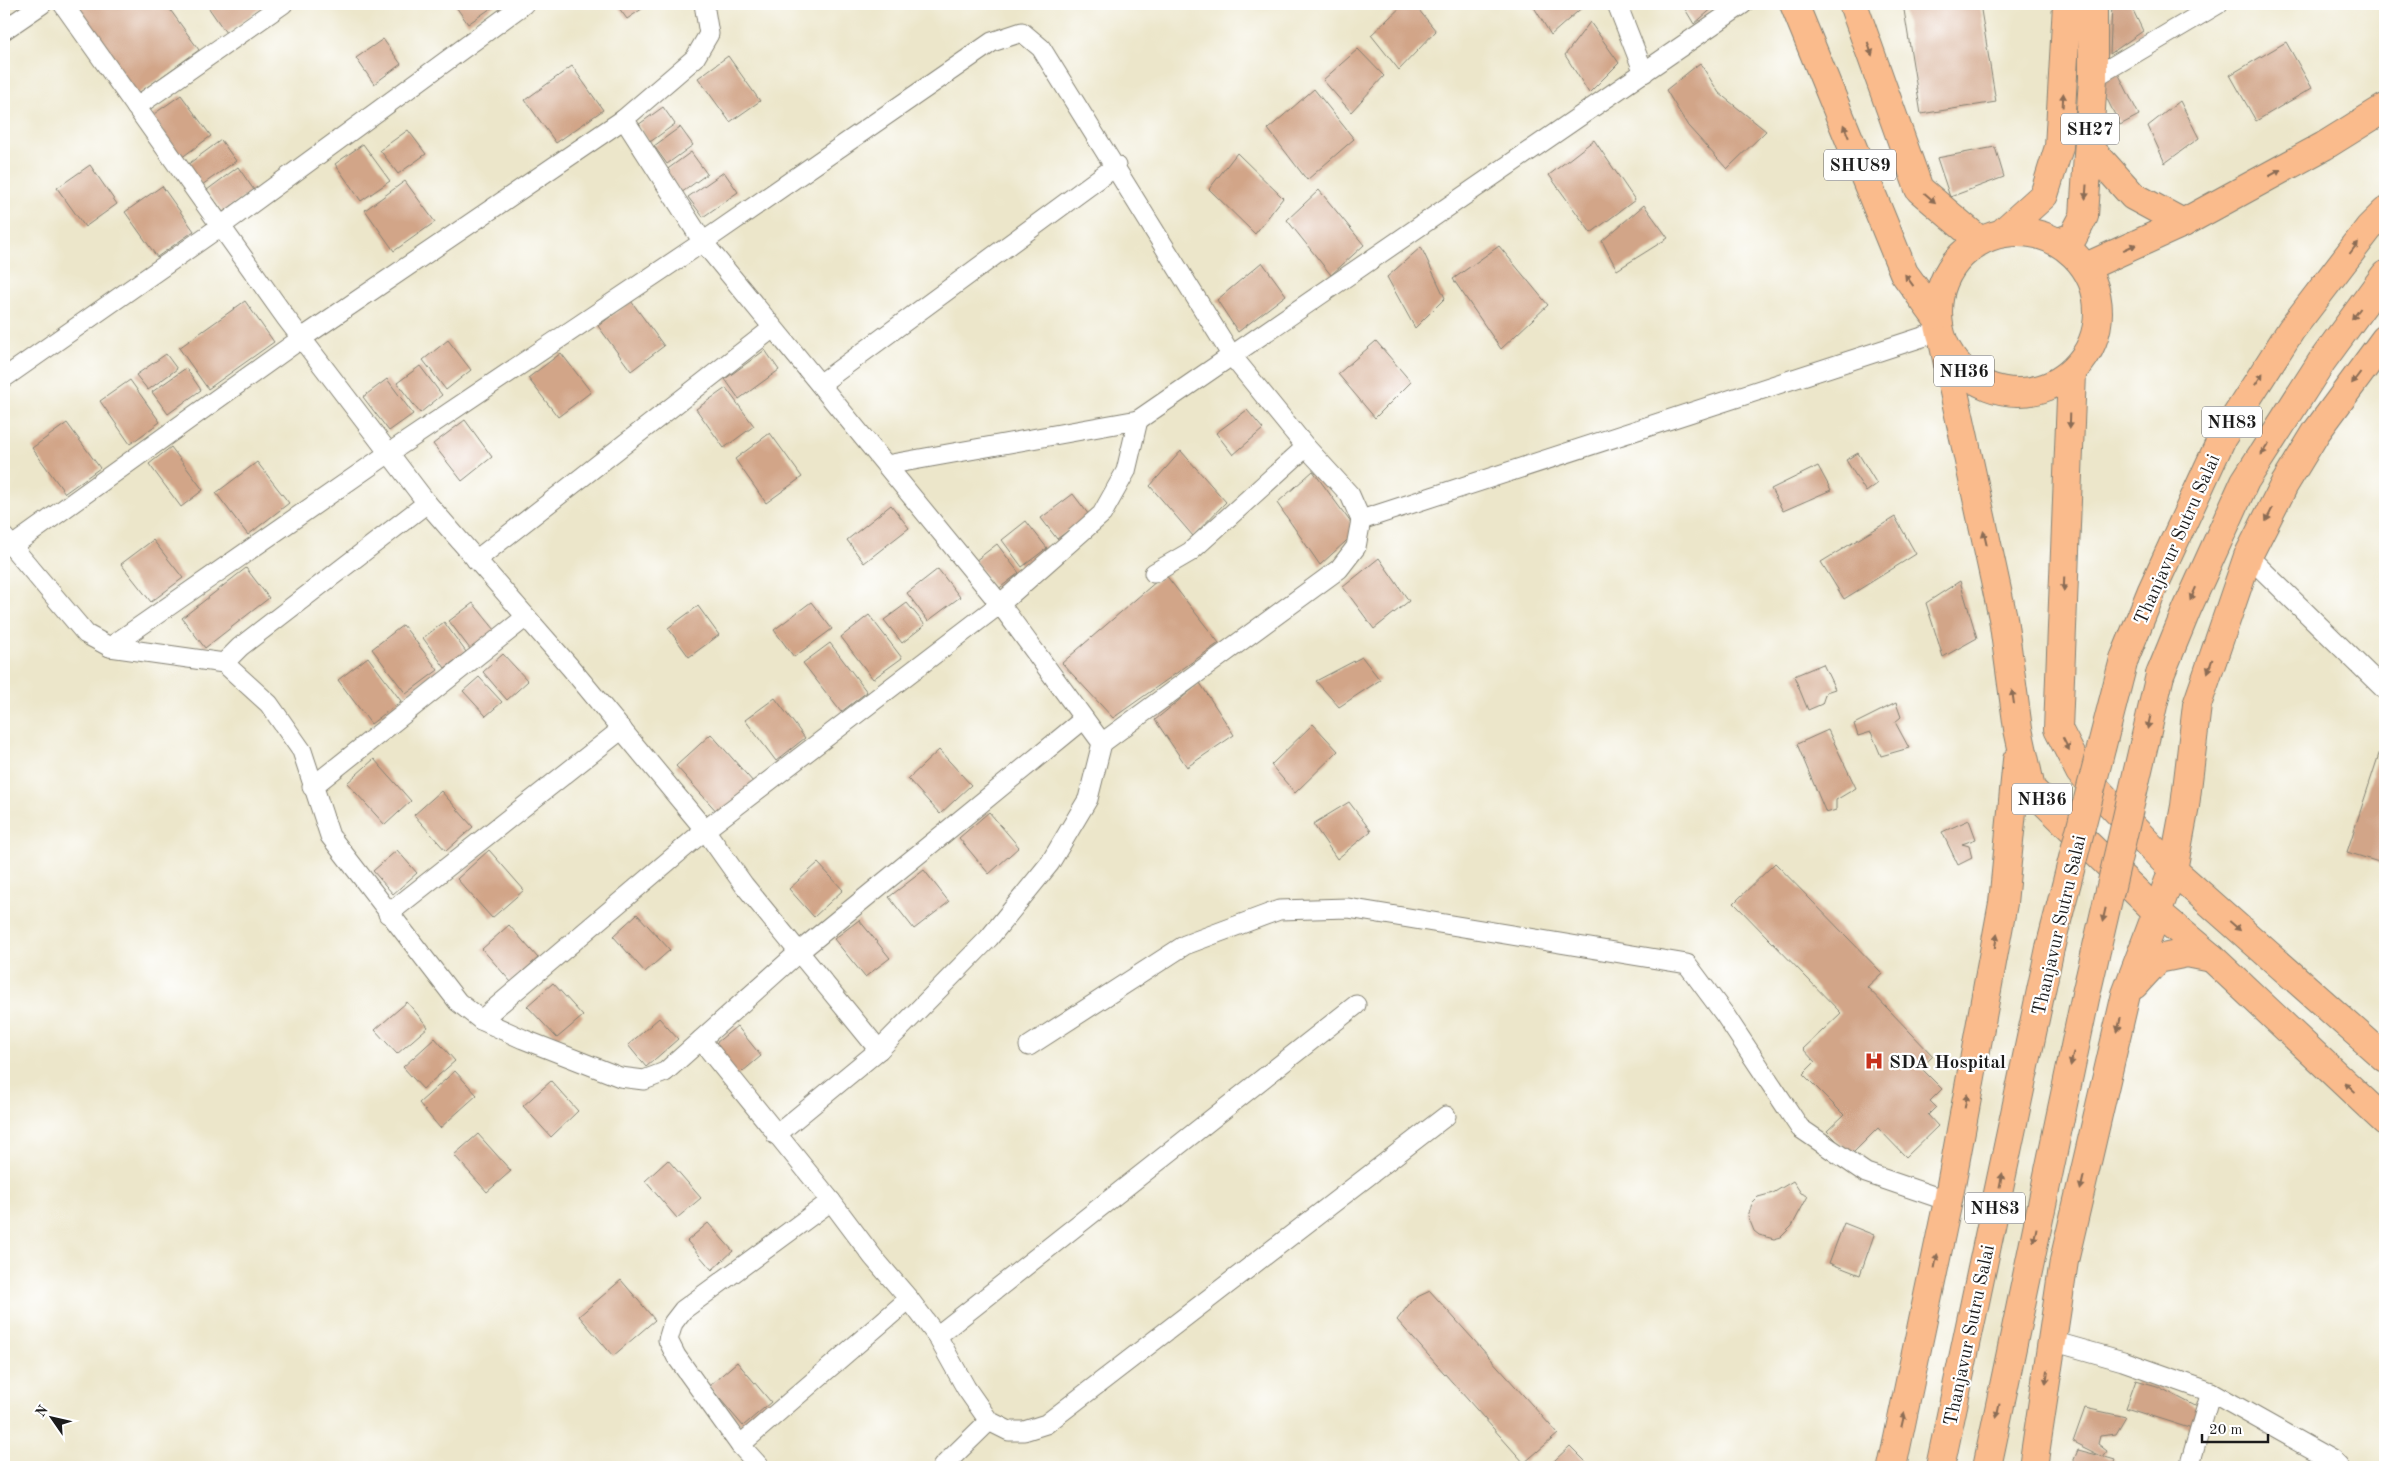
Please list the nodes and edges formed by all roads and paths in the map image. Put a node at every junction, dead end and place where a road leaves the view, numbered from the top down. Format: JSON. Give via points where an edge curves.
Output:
{"nodes":[{"id":1,"x":42,"y":4,"type":"edge"},
{"id":2,"x":62,"y":4,"type":"edge"},
{"id":3,"x":283,"y":4,"type":"edge"},
{"id":4,"x":524,"y":4,"type":"edge"},
{"id":5,"x":704,"y":4,"type":"edge"},
{"id":6,"x":1618,"y":4,"type":"edge"},
{"id":7,"x":1743,"y":4,"type":"edge"},
{"id":8,"x":1794,"y":4,"type":"edge"},
{"id":9,"x":1853,"y":4,"type":"edge"},
{"id":10,"x":2067,"y":4,"type":"edge"},
{"id":11,"x":2093,"y":4,"type":"edge"},
{"id":12,"x":2218,"y":4,"type":"edge"},
{"id":13,"x":4,"y":30,"type":"edge"},
{"id":14,"x":1644,"y":73,"type":"junction"},
{"id":15,"x":2093,"y":78,"type":"junction"},
{"id":16,"x":136,"y":107,"type":"junction"},
{"id":17,"x":2385,"y":108,"type":"edge"},
{"id":18,"x":624,"y":119,"type":"junction"},
{"id":19,"x":2089,"y":147,"type":"junction"},
{"id":20,"x":1116,"y":166,"type":"junction"},
{"id":21,"x":2385,"y":212,"type":"edge"},
{"id":22,"x":2183,"y":223,"type":"junction"},
{"id":23,"x":221,"y":226,"type":"junction"},
{"id":24,"x":1991,"y":237,"type":"junction"},
{"id":25,"x":703,"y":242,"type":"junction"},
{"id":26,"x":2059,"y":242,"type":"junction"},
{"id":27,"x":2086,"y":267,"type":"junction"},
{"id":28,"x":2385,"y":275,"type":"edge"},
{"id":29,"x":773,"y":328,"type":"junction"},
{"id":30,"x":1940,"y":331,"type":"junction"},
{"id":31,"x":302,"y":338,"type":"junction"},
{"id":32,"x":2385,"y":339,"type":"edge"},
{"id":33,"x":1232,"y":356,"type":"junction"},
{"id":34,"x":2072,"y":373,"type":"junction"},
{"id":35,"x":4,"y":378,"type":"edge"},
{"id":36,"x":820,"y":384,"type":"junction"},
{"id":37,"x":1138,"y":420,"type":"junction"},
{"id":38,"x":1306,"y":448,"type":"junction"},
{"id":39,"x":389,"y":452,"type":"junction"},
{"id":40,"x":886,"y":465,"type":"junction"},
{"id":41,"x":427,"y":503,"type":"junction"},
{"id":42,"x":1361,"y":520,"type":"junction"},
{"id":43,"x":7,"y":542,"type":"edge"},
{"id":44,"x":2248,"y":556,"type":"junction"},
{"id":45,"x":476,"y":560,"type":"junction"},
{"id":46,"x":1154,"y":573,"type":"dead end"},
{"id":47,"x":1000,"y":604,"type":"junction"},
{"id":48,"x":526,"y":617,"type":"junction"},
{"id":49,"x":110,"y":648,"type":"junction"},
{"id":50,"x":224,"y":663,"type":"junction"},
{"id":51,"x":2385,"y":690,"type":"edge"},
{"id":52,"x":1084,"y":719,"type":"junction"},
{"id":53,"x":622,"y":729,"type":"junction"},
{"id":54,"x":2018,"y":729,"type":"junction"},
{"id":55,"x":1102,"y":743,"type":"junction"},
{"id":56,"x":312,"y":787,"type":"junction"},
{"id":57,"x":2185,"y":806,"type":"junction"},
{"id":58,"x":705,"y":830,"type":"junction"},
{"id":59,"x":2173,"y":870,"type":"junction"},
{"id":60,"x":2210,"y":903,"type":"junction"},
{"id":61,"x":2158,"y":912,"type":"junction"},
{"id":62,"x":388,"y":914,"type":"junction"},
{"id":63,"x":800,"y":951,"type":"junction"},
{"id":64,"x":2212,"y":958,"type":"junction"},
{"id":65,"x":2126,"y":994,"type":"junction"},
{"id":66,"x":1356,"y":1005,"type":"dead end"},
{"id":67,"x":481,"y":1020,"type":"junction"},
{"id":68,"x":702,"y":1040,"type":"junction"},
{"id":69,"x":1029,"y":1046,"type":"dead end"},
{"id":70,"x":879,"y":1050,"type":"junction"},
{"id":71,"x":2385,"y":1058,"type":"edge"},
{"id":72,"x":1446,"y":1116,"type":"dead end"},
{"id":73,"x":2385,"y":1121,"type":"edge"},
{"id":74,"x":776,"y":1135,"type":"junction"},
{"id":75,"x":831,"y":1201,"type":"junction"},
{"id":76,"x":1948,"y":1201,"type":"junction"},
{"id":77,"x":909,"y":1299,"type":"junction"},
{"id":78,"x":937,"y":1336,"type":"junction"},
{"id":79,"x":2052,"y":1341,"type":"junction"},
{"id":80,"x":2210,"y":1392,"type":"junction"},
{"id":81,"x":989,"y":1421,"type":"junction"},
{"id":82,"x":740,"y":1446,"type":"junction"},
{"id":83,"x":760,"y":1467,"type":"edge"},
{"id":84,"x":942,"y":1467,"type":"edge"},
{"id":85,"x":1892,"y":1467,"type":"edge"},
{"id":86,"x":1940,"y":1467,"type":"edge"},
{"id":87,"x":1987,"y":1467,"type":"edge"},
{"id":88,"x":2033,"y":1467,"type":"edge"},
{"id":89,"x":2189,"y":1467,"type":"edge"},
{"id":90,"x":2339,"y":1467,"type":"edge"}],
"edges":[{"from":1,"to":13,"type":"street"},
{"from":2,"to":16,"type":"street"},
{"from":3,"to":16,"type":"street"},
{"from":4,"to":23,"type":"street"},
{"from":5,"to":18,"type":"street","via":[[709,34],[695,58]]},
{"from":6,"to":14,"type":"street"},
{"from":7,"to":14,"type":"street"},
{"from":30,"to":8,"type":"main road","number":"SHU89","one_way":true,"via":[[1904,273]]},
{"from":9,"to":24,"type":"main road","number":"SHU89","one_way":true,"via":[[1919,189]]},
{"from":24,"to":10,"type":"main road","number":"SH27","one_way":true,"via":[[2044,194],[2059,147]]},
{"from":11,"to":15,"type":"main road","number":"SH27"},
{"from":12,"to":15,"type":"street"},
{"from":14,"to":33,"type":"street"},
{"from":15,"to":19,"type":"main road","number":"SH27"},
{"from":16,"to":23,"type":"street"},
{"from":22,"to":17,"type":"main road","one_way":true,"via":[[2324,146]]},
{"from":18,"to":25,"type":"street"},
{"from":18,"to":31,"type":"street"},
{"from":19,"to":22,"type":"main road","via":[[2134,196]]},
{"from":19,"to":26,"type":"main road","number":"SH27","one_way":true,"via":[[2084,216],[2073,237]]},
{"from":20,"to":25,"type":"street","via":[[1041,48],[1022,32],[992,42]]},
{"from":20,"to":33,"type":"street"},
{"from":20,"to":36,"type":"street"},
{"from":86,"to":21,"type":"main road","name":"Thanjavur Sutru Salai","number":"NH83","one_way":true,"bridge":true,"via":[[2050,948],[2124,659],[2222,438],[2291,330],[2368,228]]},
{"from":27,"to":22,"type":"main road","one_way":true},
{"from":23,"to":31,"type":"street"},
{"from":23,"to":35,"type":"street"},
{"from":24,"to":26,"type":"main road","number":"NH36","via":[[2022,232],[2041,234]]},
{"from":24,"to":30,"type":"main road","number":"NH36","via":[[1961,255],[1947,274],[1939,296]]},
{"from":25,"to":29,"type":"street"},
{"from":25,"to":39,"type":"street"},
{"from":26,"to":27,"type":"main road","number":"NH36"},
{"from":27,"to":34,"type":"main road","number":"NH36","via":[[2095,288],[2099,311],[2096,334],[2087,355]]},
{"from":28,"to":87,"type":"main road","name":"Thanjavur Sutru Salai","number":"NH83","one_way":true,"bridge":true,"via":[[2322,361],[2245,481],[2186,609],[2160,675],[2086,994]]},
{"from":29,"to":36,"type":"street"},
{"from":29,"to":45,"type":"street"},
{"from":30,"to":34,"type":"main road","number":"NH36","via":[[1956,364],[1975,381],[1999,391],[2025,393],[2050,387]]},
{"from":30,"to":42,"type":"street"},
{"from":54,"to":30,"type":"main road","number":"NH36","one_way":true,"via":[[2003,618]]},
{"from":31,"to":39,"type":"street"},
{"from":31,"to":43,"type":"street"},
{"from":32,"to":44,"type":"main road","one_way":true,"via":[[2317,431],[2284,485]]},
{"from":33,"to":37,"type":"street"},
{"from":33,"to":38,"type":"street"},
{"from":34,"to":59,"type":"main road","number":"NH36","one_way":true,"via":[[2058,729],[2080,772]]},
{"from":36,"to":40,"type":"street"},
{"from":37,"to":40,"type":"street"},
{"from":37,"to":47,"type":"street","via":[[1126,471],[1102,514]]},
{"from":38,"to":42,"type":"street","via":[[1350,495]]},
{"from":38,"to":46,"type":"street","via":[[1190,552]]},
{"from":39,"to":41,"type":"street"},
{"from":39,"to":49,"type":"street"},
{"from":40,"to":47,"type":"street"},
{"from":41,"to":45,"type":"street"},
{"from":41,"to":50,"type":"street","via":[[240,646]]},
{"from":42,"to":55,"type":"street","via":[[1356,548],[1339,569]]},
{"from":43,"to":49,"type":"street","via":[[86,634]]},
{"from":44,"to":51,"type":"street"},
{"from":44,"to":57,"type":"main road","one_way":true,"via":[[2197,705]]},
{"from":45,"to":48,"type":"street"},
{"from":47,"to":52,"type":"street"},
{"from":47,"to":58,"type":"street"},
{"from":48,"to":53,"type":"street"},
{"from":48,"to":56,"type":"street"},
{"from":49,"to":50,"type":"street"},
{"from":50,"to":56,"type":"street","via":[[269,704],[302,751]]},
{"from":52,"to":55,"type":"street"},
{"from":52,"to":63,"type":"street"},
{"from":53,"to":58,"type":"street"},
{"from":53,"to":62,"type":"street"},
{"from":54,"to":61,"type":"main road","number":"NH36","via":[[2031,788]]},
{"from":76,"to":54,"type":"main road","one_way":true,"via":[[2003,903]]},
{"from":55,"to":70,"type":"street","via":[[1088,799],[1050,863],[990,938]]},
{"from":56,"to":62,"type":"street","via":[[330,836]]},
{"from":57,"to":59,"type":"main road"},
{"from":57,"to":60,"type":"main road","via":[[2192,861]]},
{"from":58,"to":63,"type":"street","via":[[744,885]]},
{"from":58,"to":67,"type":"street"},
{"from":59,"to":60,"type":"main road","number":"NH36"},
{"from":59,"to":61,"type":"main road"},
{"from":60,"to":71,"type":"main road","number":"NH36","one_way":true},
{"from":61,"to":64,"type":"main road","number":"NH36"},
{"from":61,"to":65,"type":"main road"},
{"from":62,"to":67,"type":"street","via":[[458,1002]]},
{"from":63,"to":68,"type":"street"},
{"from":63,"to":70,"type":"street"},
{"from":64,"to":65,"type":"main road","via":[[2187,953],[2158,959]]},
{"from":73,"to":64,"type":"main road","number":"NH36","one_way":true},
{"from":65,"to":79,"type":"main road","one_way":true,"via":[[2064,1261]]},
{"from":66,"to":78,"type":"street"},
{"from":67,"to":68,"type":"street","via":[[620,1077],[644,1080],[665,1072]]},
{"from":68,"to":74,"type":"street"},
{"from":69,"to":76,"type":"street","via":[[1185,945],[1280,910],[1348,908],[1687,964],[1800,1128],[1866,1173]]},
{"from":70,"to":74,"type":"street"},
{"from":72,"to":81,"type":"street","via":[[1046,1424],[1024,1431],[1008,1431]]},
{"from":74,"to":75,"type":"street"},
{"from":75,"to":77,"type":"street"},
{"from":75,"to":82,"type":"street","via":[[683,1310],[673,1323],[668,1340],[676,1356]]},
{"from":85,"to":76,"type":"main road","one_way":true},
{"from":77,"to":78,"type":"street"},
{"from":77,"to":82,"type":"street"},
{"from":78,"to":81,"type":"street"},
{"from":79,"to":80,"type":"street"},
{"from":79,"to":88,"type":"main road","one_way":true},
{"from":80,"to":89,"type":"street"},
{"from":80,"to":90,"type":"street","via":[[2332,1460]]},
{"from":81,"to":84,"type":"street"},
{"from":82,"to":83,"type":"street"}]}
